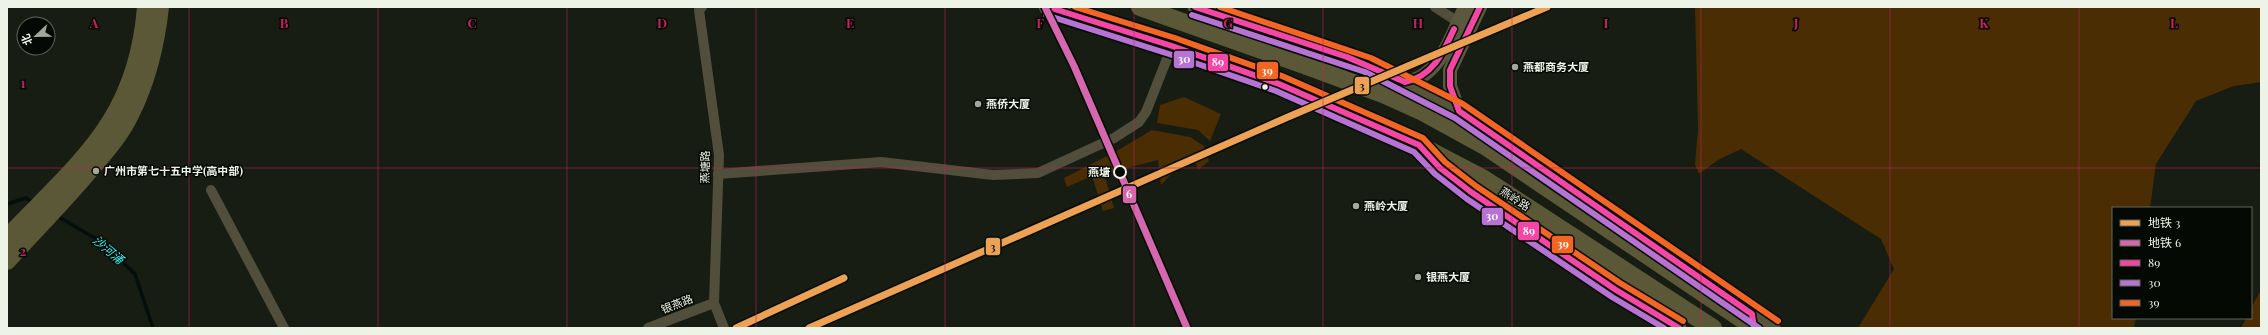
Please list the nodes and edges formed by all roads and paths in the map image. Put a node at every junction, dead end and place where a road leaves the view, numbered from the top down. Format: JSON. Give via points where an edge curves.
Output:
{"nodes":[{"id":1,"x":146,"y":7,"type":"edge"},
{"id":2,"x":160,"y":7,"type":"edge"},
{"id":3,"x":702,"y":7,"type":"edge"},
{"id":4,"x":1048,"y":7,"type":"edge"},
{"id":5,"x":1140,"y":7,"type":"edge"},
{"id":6,"x":1195,"y":7,"type":"edge"},
{"id":7,"x":1435,"y":7,"type":"edge"},
{"id":8,"x":1465,"y":7,"type":"edge"},
{"id":9,"x":1480,"y":7,"type":"edge"},
{"id":10,"x":1463,"y":26,"type":"junction"},
{"id":11,"x":1172,"y":46,"type":"junction"},
{"id":12,"x":1405,"y":82,"type":"junction"},
{"id":13,"x":1459,"y":111,"type":"junction"},
{"id":14,"x":1419,"y":145,"type":"junction"},
{"id":15,"x":718,"y":174,"type":"junction"},
{"id":16,"x":211,"y":190,"type":"dead end"},
{"id":17,"x":7,"y":238,"type":"edge"},
{"id":18,"x":7,"y":261,"type":"edge"},
{"id":19,"x":714,"y":303,"type":"junction"},
{"id":20,"x":1754,"y":323,"type":"edge"},
{"id":21,"x":284,"y":328,"type":"edge"},
{"id":22,"x":648,"y":328,"type":"edge"},
{"id":23,"x":724,"y":328,"type":"edge"},
{"id":24,"x":1678,"y":328,"type":"edge"},
{"id":25,"x":1713,"y":328,"type":"edge"},
{"id":26,"x":1772,"y":328,"type":"edge"}],
"edges":[{"from":1,"to":17,"type":"highway","via":[[136,70],[112,121],[82,160]]},
{"from":2,"to":18,"type":"highway","via":[[154,48],[146,77],[123,128],[59,207]]},
{"from":3,"to":15,"type":"street","name":"燕塘路","via":[[699,10],[718,155]]},
{"from":4,"to":11,"type":"highway","name":"燕岭路"},
{"from":5,"to":20,"type":"highway","bridge":true,"via":[[1307,66],[1423,112],[1479,143]]},
{"from":6,"to":12,"type":"main road","via":[[1347,57]]},
{"from":7,"to":10,"type":"street"},
{"from":8,"to":10,"type":"main road"},
{"from":9,"to":10,"type":"main road"},
{"from":10,"to":12,"type":"main road","via":[[1438,62],[1421,77]]},
{"from":10,"to":13,"type":"main road","via":[[1449,77]]},
{"from":11,"to":14,"type":"highway","name":"燕岭路","via":[[1279,84]]},
{"from":11,"to":15,"type":"street","via":[[1146,112],[1139,122],[1114,138],[1038,173],[993,175],[880,162]]},
{"from":12,"to":13,"type":"main road"},
{"from":13,"to":20,"type":"main road"},
{"from":14,"to":24,"type":"main road","name":"燕岭路","via":[[1440,168],[1471,192],[1616,290]]},
{"from":14,"to":25,"type":"highway","name":"燕岭路","via":[[1484,179]]},
{"from":15,"to":19,"type":"street","name":"燕塘路"},
{"from":16,"to":21,"type":"street"},
{"from":19,"to":22,"type":"street","name":"银燕路"},
{"from":19,"to":23,"type":"street","name":"燕塘路"},
{"from":20,"to":26,"type":"main road"}]}
